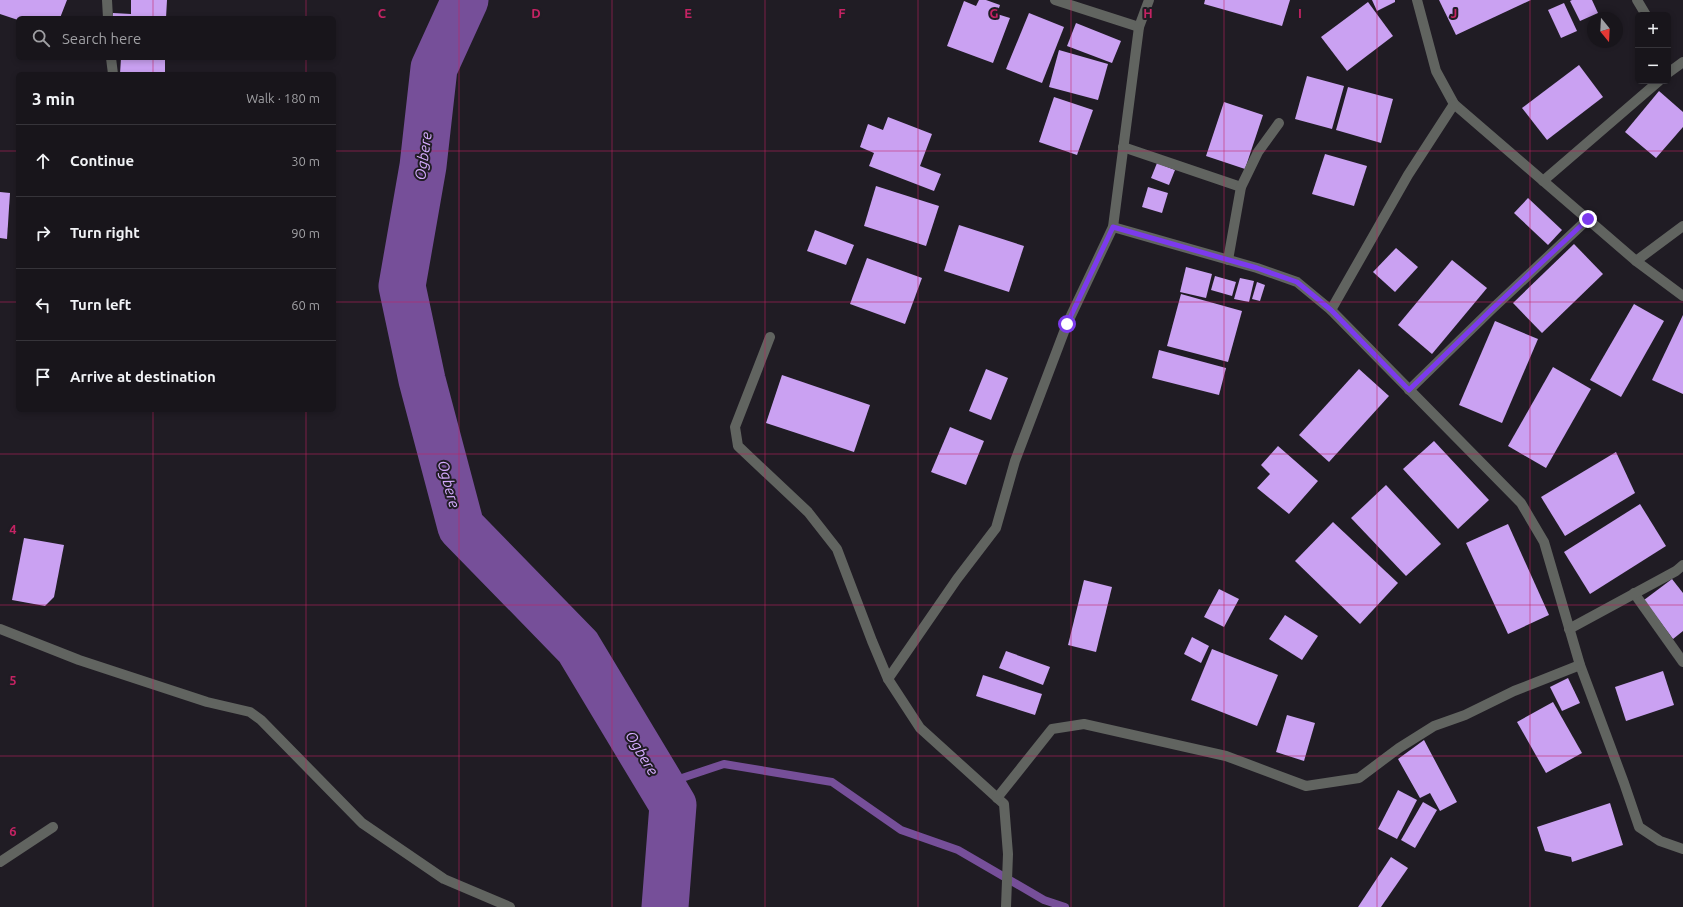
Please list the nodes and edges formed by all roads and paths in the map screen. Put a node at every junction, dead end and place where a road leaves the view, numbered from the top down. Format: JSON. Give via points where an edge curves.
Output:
{"nodes":[{"id":1,"x":107,"y":0,"type":"edge"},
{"id":2,"x":1055,"y":0,"type":"edge"},
{"id":3,"x":1149,"y":0,"type":"edge"},
{"id":4,"x":1417,"y":0,"type":"edge"},
{"id":5,"x":1637,"y":0,"type":"edge"},
{"id":6,"x":1644,"y":12,"type":"edge"},
{"id":7,"x":108,"y":16,"type":"edge"},
{"id":8,"x":1139,"y":27,"type":"junction"},
{"id":9,"x":112,"y":60,"type":"edge"},
{"id":10,"x":1683,"y":62,"type":"edge"},
{"id":11,"x":1671,"y":68,"type":"edge"},
{"id":12,"x":113,"y":72,"type":"edge"},
{"id":13,"x":1656,"y":84,"type":"edge"},
{"id":14,"x":1454,"y":104,"type":"junction"},
{"id":15,"x":1279,"y":123,"type":"dead end"},
{"id":16,"x":1123,"y":147,"type":"junction"},
{"id":17,"x":1543,"y":181,"type":"junction"},
{"id":18,"x":1241,"y":187,"type":"junction"},
{"id":19,"x":1588,"y":219,"type":"junction"},
{"id":20,"x":1683,"y":226,"type":"edge"},
{"id":21,"x":1113,"y":227,"type":"junction"},
{"id":22,"x":1228,"y":260,"type":"junction"},
{"id":23,"x":1636,"y":261,"type":"junction"},
{"id":24,"x":1683,"y":296,"type":"edge"},
{"id":25,"x":1331,"y":310,"type":"junction"},
{"id":26,"x":770,"y":336,"type":"dead end"},
{"id":27,"x":1409,"y":390,"type":"junction"},
{"id":28,"x":1683,"y":565,"type":"edge"},
{"id":29,"x":1634,"y":593,"type":"junction"},
{"id":30,"x":0,"y":629,"type":"edge"},
{"id":31,"x":1569,"y":629,"type":"junction"},
{"id":32,"x":1683,"y":662,"type":"edge"},
{"id":33,"x":1580,"y":665,"type":"junction"},
{"id":34,"x":888,"y":679,"type":"junction"},
{"id":35,"x":997,"y":798,"type":"junction"},
{"id":36,"x":53,"y":827,"type":"dead end"},
{"id":37,"x":1683,"y":848,"type":"edge"},
{"id":38,"x":0,"y":862,"type":"edge"},
{"id":39,"x":510,"y":907,"type":"edge"},
{"id":40,"x":1006,"y":907,"type":"edge"}],
"edges":[{"from":1,"to":7,"type":"street"},
{"from":2,"to":8,"type":"street"},
{"from":3,"to":8,"type":"street"},
{"from":4,"to":14,"type":"street","via":[[1436,71]]},
{"from":5,"to":6,"type":"street"},
{"from":8,"to":16,"type":"street"},
{"from":9,"to":12,"type":"street"},
{"from":10,"to":11,"type":"street"},
{"from":13,"to":17,"type":"street"},
{"from":14,"to":17,"type":"street"},
{"from":14,"to":25,"type":"street","via":[[1408,174]]},
{"from":15,"to":18,"type":"street","via":[[1258,152]]},
{"from":16,"to":18,"type":"street"},
{"from":16,"to":21,"type":"street"},
{"from":17,"to":19,"type":"street"},
{"from":18,"to":22,"type":"street"},
{"from":19,"to":23,"type":"street"},
{"from":19,"to":27,"type":"street"},
{"from":20,"to":23,"type":"street"},
{"from":21,"to":22,"type":"street"},
{"from":21,"to":34,"type":"street","via":[[1067,324],[1015,461],[996,528],[957,579]]},
{"from":22,"to":25,"type":"street","via":[[1297,282]]},
{"from":23,"to":24,"type":"street"},
{"from":25,"to":27,"type":"street"},
{"from":26,"to":34,"type":"street","via":[[735,427],[738,446],[808,512],[837,549]]},
{"from":27,"to":31,"type":"street","via":[[1521,503],[1544,542]]},
{"from":28,"to":29,"type":"street"},
{"from":29,"to":31,"type":"street"},
{"from":29,"to":32,"type":"street"},
{"from":30,"to":39,"type":"street","via":[[78,660],[207,702],[250,712],[261,720],[362,823],[444,879]]},
{"from":31,"to":33,"type":"street"},
{"from":33,"to":35,"type":"street","via":[[1514,690],[1465,715],[1434,726],[1358,778],[1306,786],[1226,756],[1084,724],[1052,729]]},
{"from":33,"to":37,"type":"street","via":[[1639,827],[1660,841]]},
{"from":34,"to":35,"type":"street","via":[[920,728]]},
{"from":35,"to":40,"type":"street","via":[[1004,804],[1008,854]]},
{"from":36,"to":38,"type":"street"}]}
